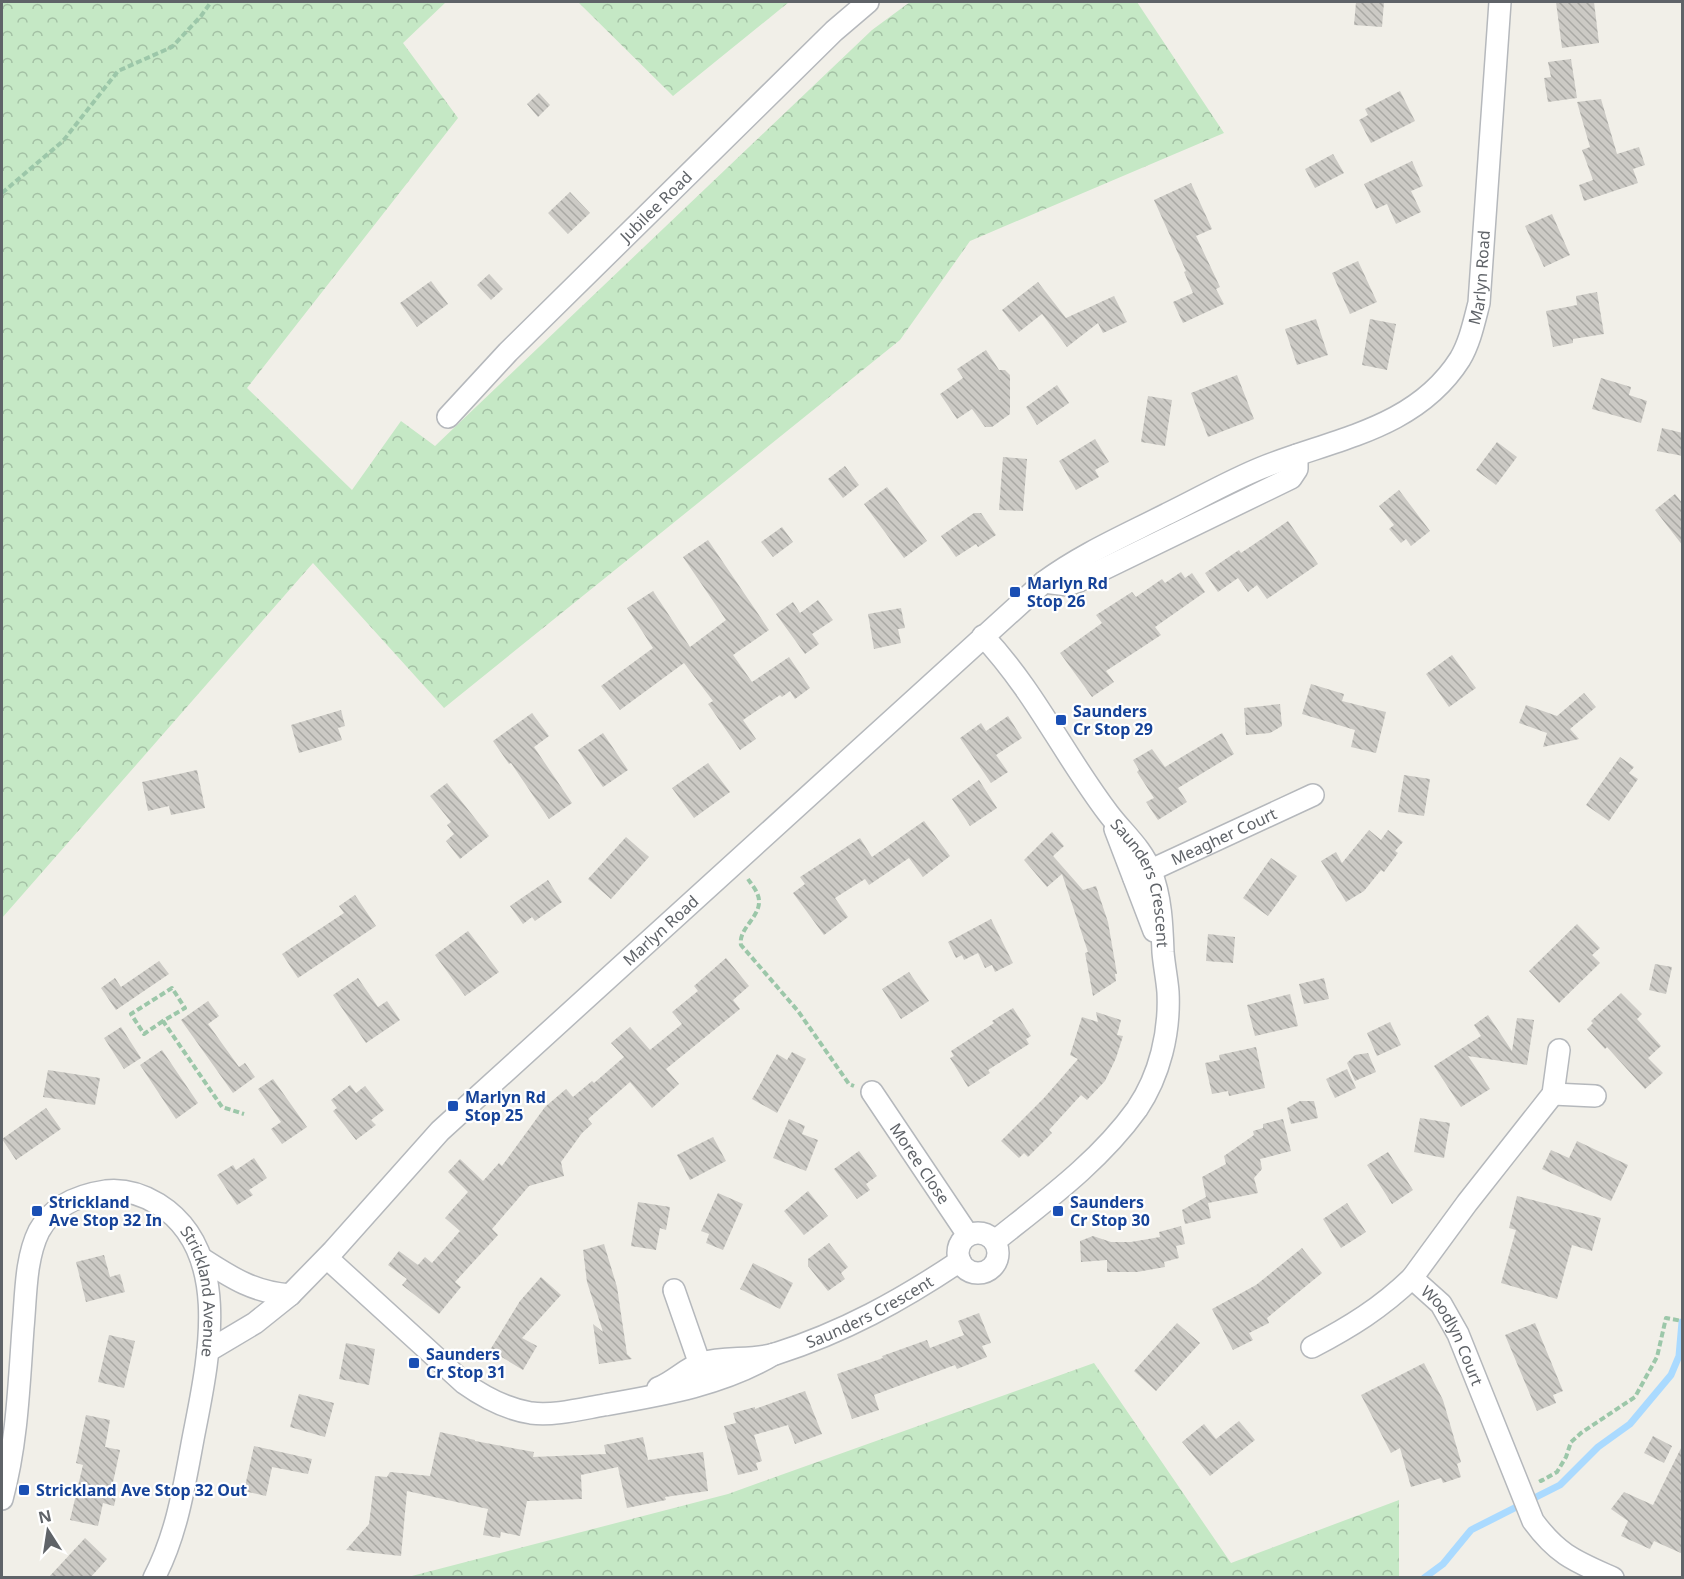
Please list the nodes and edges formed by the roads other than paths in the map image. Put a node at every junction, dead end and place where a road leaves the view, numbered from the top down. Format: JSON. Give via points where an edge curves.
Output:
{"nodes":[{"id":1,"x":868,"y":2,"type":"edge"},
{"id":2,"x":1500,"y":2,"type":"edge"},
{"id":3,"x":448,"y":417,"type":"dead end"},
{"id":4,"x":983,"y":636,"type":"junction"},
{"id":5,"x":1313,"y":795,"type":"dead end"},
{"id":6,"x":1142,"y":874,"type":"junction"},
{"id":7,"x":1559,"y":1050,"type":"dead end"},
{"id":8,"x":872,"y":1092,"type":"road end"},
{"id":9,"x":1553,"y":1094,"type":"junction"},
{"id":10,"x":1595,"y":1096,"type":"dead end"},
{"id":11,"x":968,"y":1235,"type":"junction"},
{"id":12,"x":995,"y":1241,"type":"junction"},
{"id":13,"x":201,"y":1258,"type":"junction"},
{"id":14,"x":327,"y":1258,"type":"junction"},
{"id":15,"x":960,"y":1261,"type":"junction"},
{"id":16,"x":1412,"y":1278,"type":"junction"},
{"id":17,"x":674,"y":1290,"type":"dead end"},
{"id":18,"x":290,"y":1295,"type":"junction"},
{"id":19,"x":1312,"y":1347,"type":"dead end"},
{"id":20,"x":208,"y":1351,"type":"junction"},
{"id":21,"x":703,"y":1373,"type":"junction"},
{"id":22,"x":2,"y":1499,"type":"edge"},
{"id":23,"x":154,"y":1578,"type":"edge"},
{"id":24,"x":1613,"y":1578,"type":"edge"}],
"edges":[{"from":1,"to":3,"type":"street","name":"Jubilee Road","via":[[834,30],[508,352]]},
{"from":2,"to":4,"type":"street","name":"Marlyn Road","via":[[1479,303],[1471,336],[1447,375],[1408,409],[1356,436],[1260,468],[1077,560],[1044,582]]},
{"from":4,"to":6,"type":"street","name":"Saunders Crescent","via":[[1028,691],[1109,814]]},
{"from":4,"to":14,"type":"street","name":"Marlyn Road","via":[[440,1131]]},
{"from":5,"to":6,"type":"street","name":"Meagher Court"},
{"from":6,"to":12,"type":"street","name":"Saunders Crescent","via":[[1164,955],[1168,992],[1163,1049],[1153,1078],[1137,1108],[1087,1166]]},
{"from":7,"to":9,"type":"street"},
{"from":8,"to":11,"type":"street","name":"Moree Close"},
{"from":9,"to":10,"type":"street"},
{"from":9,"to":16,"type":"street","name":"Woodlyn Court"},
{"from":11,"to":12,"type":"street","via":[[983,1233]]},
{"from":11,"to":15,"type":"street","via":[[960,1244]]},
{"from":12,"to":15,"type":"street","via":[[998,1256],[990,1269],[981,1273],[970,1271]]},
{"from":13,"to":18,"type":"street","via":[[248,1286]]},
{"from":13,"to":20,"type":"street","name":"Strickland Avenue","via":[[207,1281]]},
{"from":13,"to":22,"type":"street","name":"Strickland Avenue","via":[[184,1226],[149,1198],[112,1191],[93,1193],[74,1198],[49,1216],[30,1260],[17,1408]]},
{"from":14,"to":18,"type":"street","name":"Marlyn Road"},
{"from":14,"to":21,"type":"street","name":"Saunders Crescent","via":[[465,1383],[510,1409],[564,1412],[655,1397]]},
{"from":15,"to":21,"type":"street","name":"Saunders Crescent","via":[[884,1309],[845,1328],[749,1367]]},
{"from":16,"to":19,"type":"street","via":[[1366,1317]]},
{"from":16,"to":24,"type":"street","name":"Woodlyn Court","via":[[1441,1304],[1458,1334],[1533,1521],[1559,1552]]},
{"from":17,"to":21,"type":"street"},
{"from":18,"to":20,"type":"street","name":"Marlyn Road","via":[[255,1323]]},
{"from":20,"to":23,"type":"street","name":"Strickland Avenue","via":[[178,1517]]}]}
